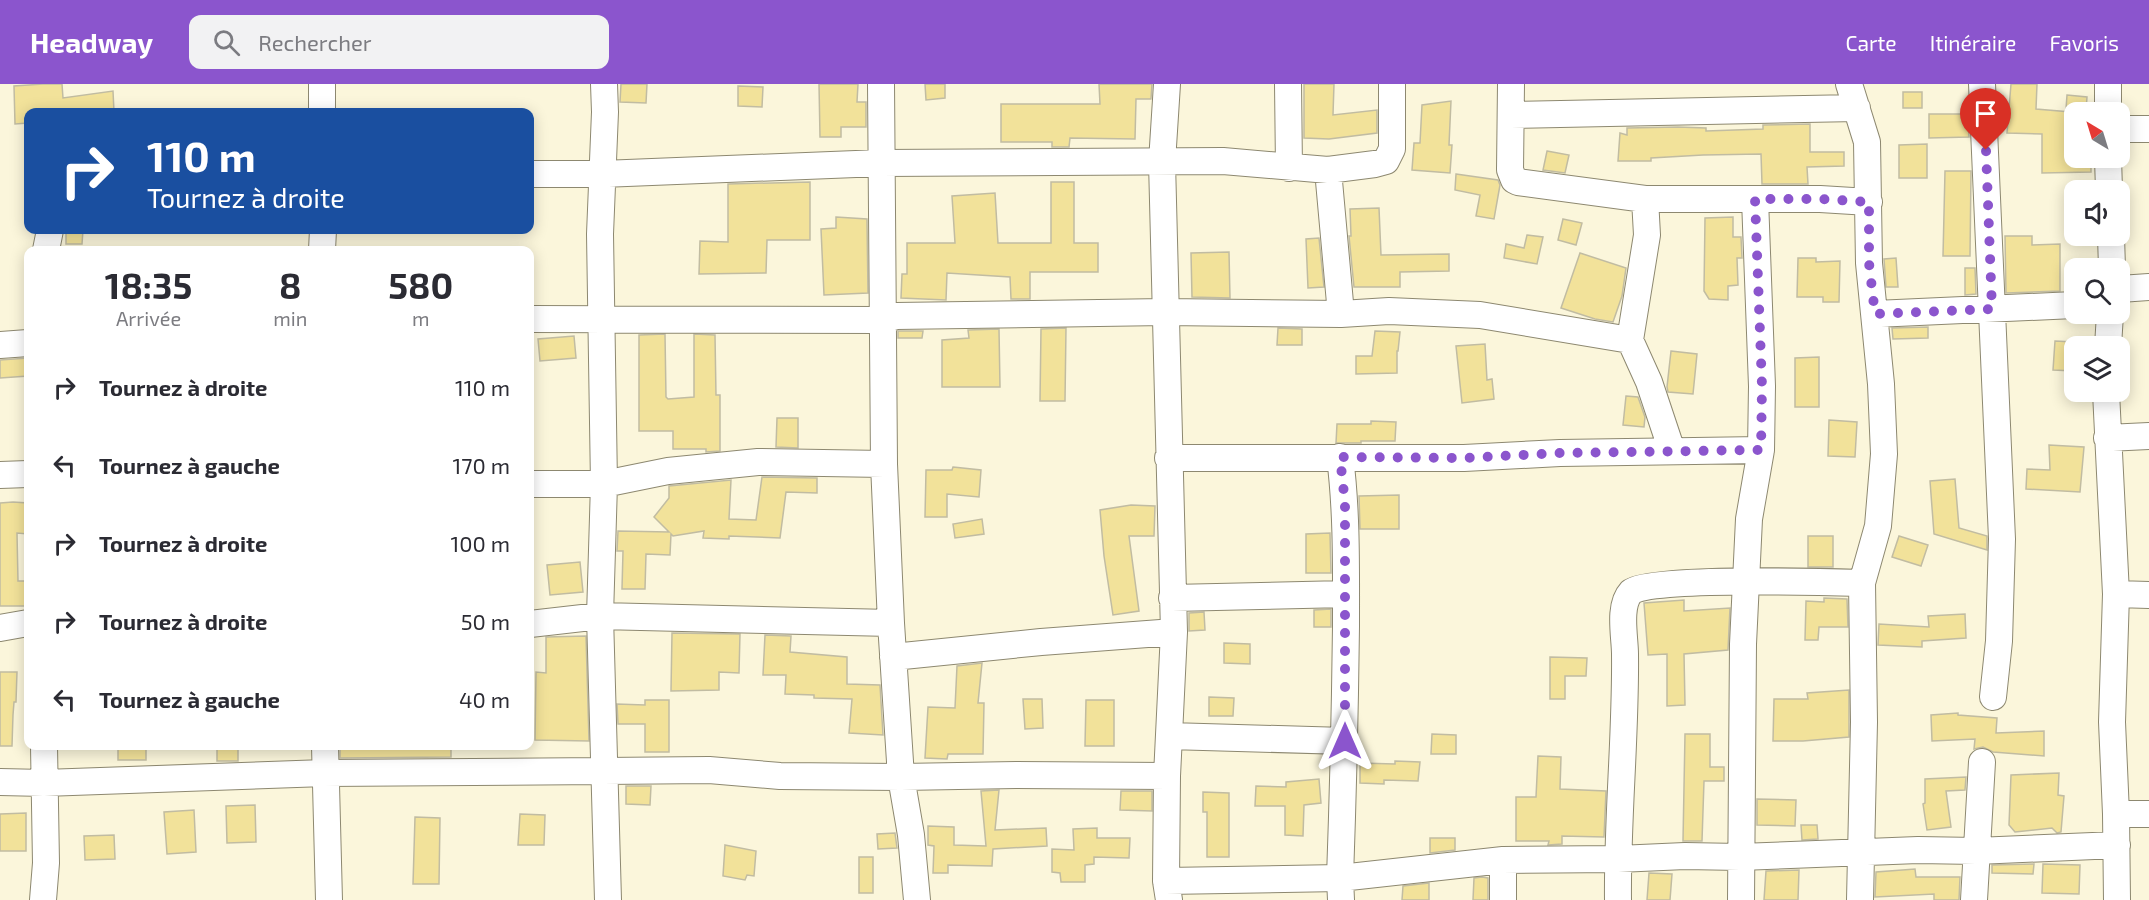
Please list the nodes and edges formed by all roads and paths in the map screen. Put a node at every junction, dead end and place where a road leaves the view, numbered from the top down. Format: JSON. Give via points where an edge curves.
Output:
{"nodes":[{"id":1,"x":322,"y":84,"type":"edge"},
{"id":2,"x":604,"y":84,"type":"edge"},
{"id":3,"x":881,"y":84,"type":"edge"},
{"id":4,"x":1167,"y":84,"type":"edge"},
{"id":5,"x":1288,"y":84,"type":"edge"},
{"id":6,"x":1392,"y":84,"type":"edge"},
{"id":7,"x":1511,"y":84,"type":"edge"},
{"id":8,"x":1982,"y":84,"type":"edge"},
{"id":9,"x":2108,"y":84,"type":"edge"},
{"id":10,"x":1853,"y":96,"type":"edge"},
{"id":11,"x":2108,"y":102,"type":"edge"},
{"id":12,"x":322,"y":108,"type":"edge"},
{"id":13,"x":1511,"y":115,"type":"junction"},
{"id":14,"x":2130,"y":129,"type":"edge"},
{"id":15,"x":2149,"y":129,"type":"edge"},
{"id":16,"x":1162,"y":162,"type":"junction"},
{"id":17,"x":880,"y":163,"type":"junction"},
{"id":18,"x":1289,"y":168,"type":"junction"},
{"id":19,"x":1328,"y":170,"type":"junction"},
{"id":20,"x":534,"y":174,"type":"edge"},
{"id":21,"x":602,"y":174,"type":"junction"},
{"id":22,"x":1645,"y":199,"type":"junction"},
{"id":23,"x":1755,"y":199,"type":"junction"},
{"id":24,"x":1869,"y":202,"type":"junction"},
{"id":25,"x":2149,"y":287,"type":"edge"},
{"id":26,"x":2130,"y":288,"type":"edge"},
{"id":27,"x":2064,"y":305,"type":"edge"},
{"id":28,"x":1992,"y":309,"type":"junction"},
{"id":29,"x":1165,"y":312,"type":"junction"},
{"id":30,"x":1341,"y":314,"type":"junction"},
{"id":31,"x":1875,"y":314,"type":"junction"},
{"id":32,"x":602,"y":318,"type":"junction"},
{"id":33,"x":534,"y":319,"type":"edge"},
{"id":34,"x":883,"y":320,"type":"junction"},
{"id":35,"x":1630,"y":340,"type":"junction"},
{"id":36,"x":24,"y":343,"type":"edge"},
{"id":37,"x":0,"y":345,"type":"edge"},
{"id":38,"x":2106,"y":402,"type":"edge"},
{"id":39,"x":2149,"y":436,"type":"edge"},
{"id":40,"x":2107,"y":438,"type":"junction"},
{"id":41,"x":1761,"y":450,"type":"junction"},
{"id":42,"x":1672,"y":451,"type":"junction"},
{"id":43,"x":1340,"y":457,"type":"junction"},
{"id":44,"x":1168,"y":458,"type":"junction"},
{"id":45,"x":884,"y":464,"type":"junction"},
{"id":46,"x":24,"y":474,"type":"edge"},
{"id":47,"x":0,"y":475,"type":"edge"},
{"id":48,"x":534,"y":484,"type":"edge"},
{"id":49,"x":604,"y":484,"type":"junction"},
{"id":50,"x":1747,"y":581,"type":"junction"},
{"id":51,"x":1862,"y":583,"type":"junction"},
{"id":52,"x":1346,"y":594,"type":"junction"},
{"id":53,"x":2116,"y":594,"type":"junction"},
{"id":54,"x":2149,"y":595,"type":"edge"},
{"id":55,"x":1172,"y":598,"type":"junction"},
{"id":56,"x":600,"y":616,"type":"junction"},
{"id":57,"x":891,"y":623,"type":"junction"},
{"id":58,"x":24,"y":624,"type":"edge"},
{"id":59,"x":534,"y":624,"type":"edge"},
{"id":60,"x":0,"y":627,"type":"edge"},
{"id":61,"x":1174,"y":632,"type":"junction"},
{"id":62,"x":893,"y":657,"type":"junction"},
{"id":63,"x":1993,"y":697,"type":"dead end"},
{"id":64,"x":1169,"y":736,"type":"junction"},
{"id":65,"x":1345,"y":741,"type":"junction"},
{"id":66,"x":44,"y":750,"type":"edge"},
{"id":67,"x":325,"y":750,"type":"edge"},
{"id":68,"x":1982,"y":762,"type":"dead end"},
{"id":69,"x":603,"y":771,"type":"junction"},
{"id":70,"x":325,"y":773,"type":"junction"},
{"id":71,"x":1167,"y":776,"type":"junction"},
{"id":72,"x":902,"y":777,"type":"junction"},
{"id":73,"x":0,"y":782,"type":"edge"},
{"id":74,"x":44,"y":783,"type":"junction"},
{"id":75,"x":2116,"y":814,"type":"junction"},
{"id":76,"x":2149,"y":814,"type":"edge"},
{"id":77,"x":2116,"y":845,"type":"junction"},
{"id":78,"x":1976,"y":851,"type":"junction"},
{"id":79,"x":1861,"y":852,"type":"junction"},
{"id":80,"x":1740,"y":857,"type":"junction"},
{"id":81,"x":1618,"y":859,"type":"junction"},
{"id":82,"x":1503,"y":860,"type":"junction"},
{"id":83,"x":1340,"y":889,"type":"edge"},
{"id":84,"x":1168,"y":890,"type":"edge"},
{"id":85,"x":43,"y":900,"type":"edge"},
{"id":86,"x":329,"y":900,"type":"edge"},
{"id":87,"x":608,"y":900,"type":"edge"},
{"id":88,"x":917,"y":900,"type":"edge"},
{"id":89,"x":1503,"y":900,"type":"edge"},
{"id":90,"x":1618,"y":900,"type":"edge"},
{"id":91,"x":1741,"y":900,"type":"edge"},
{"id":92,"x":1860,"y":900,"type":"edge"},
{"id":93,"x":1974,"y":900,"type":"edge"},
{"id":94,"x":2117,"y":900,"type":"edge"}],
"edges":[{"from":1,"to":12,"type":"street"},
{"from":2,"to":21,"type":"street"},
{"from":3,"to":17,"type":"street"},
{"from":4,"to":16,"type":"street"},
{"from":5,"to":18,"type":"street"},
{"from":6,"to":19,"type":"street","via":[[1389,156],[1375,164]]},
{"from":7,"to":13,"type":"street"},
{"from":8,"to":28,"type":"street"},
{"from":9,"to":11,"type":"street"},
{"from":10,"to":13,"type":"street"},
{"from":10,"to":24,"type":"street","via":[[1867,142]]},
{"from":13,"to":22,"type":"street","via":[[1510,170],[1514,180]]},
{"from":14,"to":15,"type":"street"},
{"from":16,"to":17,"type":"street"},
{"from":16,"to":18,"type":"street","via":[[1223,161]]},
{"from":16,"to":29,"type":"street"},
{"from":17,"to":21,"type":"street"},
{"from":17,"to":34,"type":"street"},
{"from":18,"to":19,"type":"street"},
{"from":19,"to":30,"type":"street"},
{"from":20,"to":21,"type":"street"},
{"from":21,"to":32,"type":"street"},
{"from":22,"to":23,"type":"street"},
{"from":22,"to":35,"type":"street","via":[[1647,235]]},
{"from":23,"to":24,"type":"street"},
{"from":23,"to":41,"type":"street"},
{"from":24,"to":31,"type":"street","via":[[1869,263]]},
{"from":25,"to":26,"type":"street"},
{"from":27,"to":28,"type":"street"},
{"from":28,"to":31,"type":"street"},
{"from":28,"to":63,"type":"street","via":[[2002,539]]},
{"from":29,"to":30,"type":"street"},
{"from":29,"to":34,"type":"street","via":[[896,316]]},
{"from":29,"to":44,"type":"street"},
{"from":30,"to":35,"type":"street","via":[[1389,311],[1480,315]]},
{"from":31,"to":51,"type":"street","via":[[1884,454],[1878,526]]},
{"from":32,"to":33,"type":"street"},
{"from":32,"to":34,"type":"street"},
{"from":32,"to":49,"type":"street"},
{"from":34,"to":45,"type":"street"},
{"from":35,"to":42,"type":"street"},
{"from":36,"to":37,"type":"street"},
{"from":38,"to":40,"type":"street"},
{"from":39,"to":40,"type":"street"},
{"from":40,"to":53,"type":"street"},
{"from":41,"to":42,"type":"street"},
{"from":41,"to":50,"type":"street","via":[[1749,519]]},
{"from":42,"to":43,"type":"street","via":[[1464,458]]},
{"from":43,"to":44,"type":"street"},
{"from":43,"to":52,"type":"street"},
{"from":44,"to":55,"type":"street"},
{"from":45,"to":49,"type":"street","via":[[758,462],[668,471]]},
{"from":45,"to":57,"type":"street"},
{"from":46,"to":47,"type":"street"},
{"from":48,"to":49,"type":"street"},
{"from":49,"to":56,"type":"street"},
{"from":50,"to":51,"type":"street"},
{"from":50,"to":80,"type":"street"},
{"from":50,"to":81,"type":"street","via":[[1657,584],[1630,592],[1624,607]]},
{"from":51,"to":79,"type":"street"},
{"from":52,"to":55,"type":"street"},
{"from":52,"to":65,"type":"street"},
{"from":53,"to":54,"type":"street"},
{"from":53,"to":75,"type":"street","via":[[2112,722]]},
{"from":55,"to":61,"type":"street"},
{"from":56,"to":57,"type":"street"},
{"from":56,"to":59,"type":"street"},
{"from":56,"to":69,"type":"street"},
{"from":57,"to":62,"type":"street"},
{"from":58,"to":60,"type":"street"},
{"from":61,"to":62,"type":"street"},
{"from":61,"to":64,"type":"street"},
{"from":62,"to":72,"type":"street"},
{"from":64,"to":65,"type":"street"},
{"from":64,"to":71,"type":"street"},
{"from":65,"to":83,"type":"street"},
{"from":66,"to":74,"type":"street"},
{"from":67,"to":70,"type":"street"},
{"from":68,"to":78,"type":"street"},
{"from":69,"to":70,"type":"street"},
{"from":69,"to":72,"type":"street","via":[[709,770],[780,776]]},
{"from":69,"to":87,"type":"street"},
{"from":70,"to":74,"type":"street"},
{"from":70,"to":86,"type":"street"},
{"from":71,"to":72,"type":"street"},
{"from":71,"to":84,"type":"street"},
{"from":72,"to":88,"type":"street"},
{"from":73,"to":74,"type":"street"},
{"from":74,"to":85,"type":"street"},
{"from":75,"to":76,"type":"street"},
{"from":75,"to":77,"type":"street"},
{"from":77,"to":78,"type":"street"},
{"from":77,"to":94,"type":"street"},
{"from":78,"to":79,"type":"street"},
{"from":78,"to":93,"type":"street"},
{"from":79,"to":80,"type":"street"},
{"from":79,"to":92,"type":"street"},
{"from":80,"to":81,"type":"street"},
{"from":80,"to":91,"type":"street"},
{"from":81,"to":82,"type":"street"},
{"from":81,"to":90,"type":"street"},
{"from":82,"to":83,"type":"street"},
{"from":82,"to":89,"type":"street"},
{"from":83,"to":84,"type":"street"}]}
